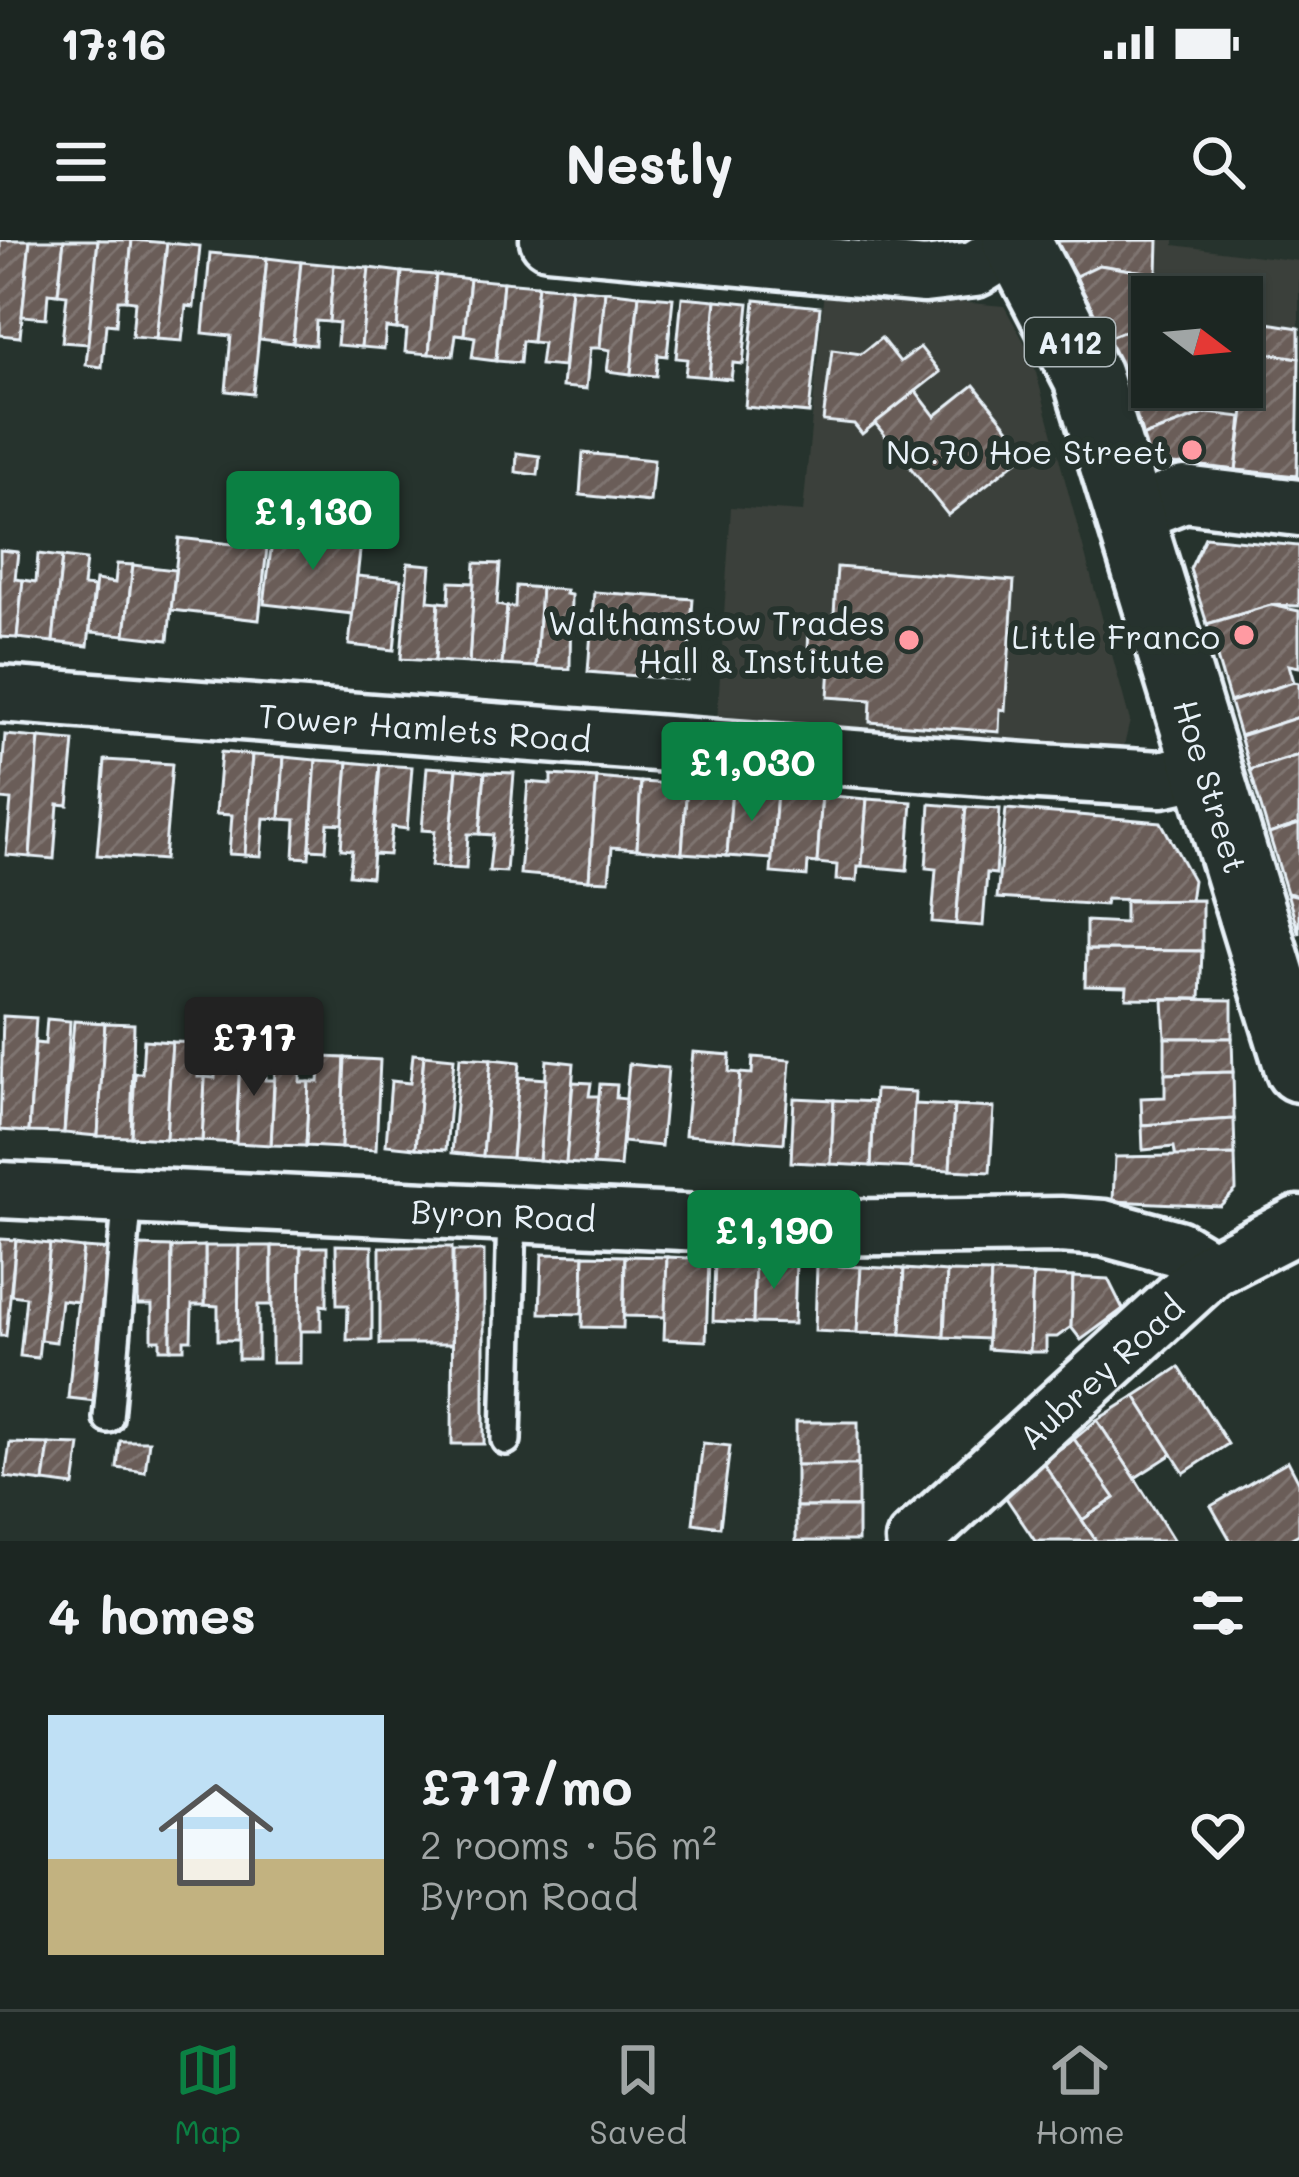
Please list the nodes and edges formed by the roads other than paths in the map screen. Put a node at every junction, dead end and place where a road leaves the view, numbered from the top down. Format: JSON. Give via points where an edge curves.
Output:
{"nodes":[{"id":1,"x":548,"y":240,"type":"edge"},
{"id":2,"x":1016,"y":242,"type":"edge"},
{"id":3,"x":1299,"y":508,"type":"edge"},
{"id":4,"x":1132,"y":514,"type":"junction"},
{"id":5,"x":0,"y":694,"type":"edge"},
{"id":6,"x":1207,"y":769,"type":"junction"},
{"id":7,"x":1284,"y":967,"type":"edge"},
{"id":8,"x":1299,"y":1068,"type":"edge"},
{"id":9,"x":0,"y":1190,"type":"edge"},
{"id":10,"x":128,"y":1196,"type":"junction"},
{"id":11,"x":512,"y":1214,"type":"junction"},
{"id":12,"x":1299,"y":1224,"type":"edge"},
{"id":13,"x":1212,"y":1269,"type":"junction"},
{"id":14,"x":108,"y":1418,"type":"dead end"},
{"id":15,"x":506,"y":1440,"type":"dead end"},
{"id":16,"x":914,"y":1541,"type":"edge"}],
"edges":[{"from":1,"to":2,"type":"street","via":[[924,274],[975,269]]},
{"from":2,"to":4,"type":"main road","name":"Hoe Street","number":"A112","via":[[1087,376]]},
{"from":3,"to":4,"type":"street","via":[[1184,494]]},
{"from":4,"to":6,"type":"main road","name":"Hoe Street","number":"A112"},
{"from":5,"to":6,"type":"street","name":"Tower Hamlets Road","via":[[1040,772],[1161,779]]},
{"from":6,"to":7,"type":"main road","name":"Hoe Street","number":"A112"},
{"from":7,"to":8,"type":"main road","name":"Hoe Street","number":"A112"},
{"from":9,"to":10,"type":"street","name":"Byron Road"},
{"from":10,"to":11,"type":"street","name":"Byron Road"},
{"from":10,"to":14,"type":"lane"},
{"from":11,"to":13,"type":"street","name":"Byron Road","via":[[809,1228],[1103,1228],[1177,1248]]},
{"from":11,"to":15,"type":"lane"},
{"from":12,"to":13,"type":"street","name":"Aubrey Road"},
{"from":13,"to":16,"type":"street","name":"Aubrey Road"}]}
